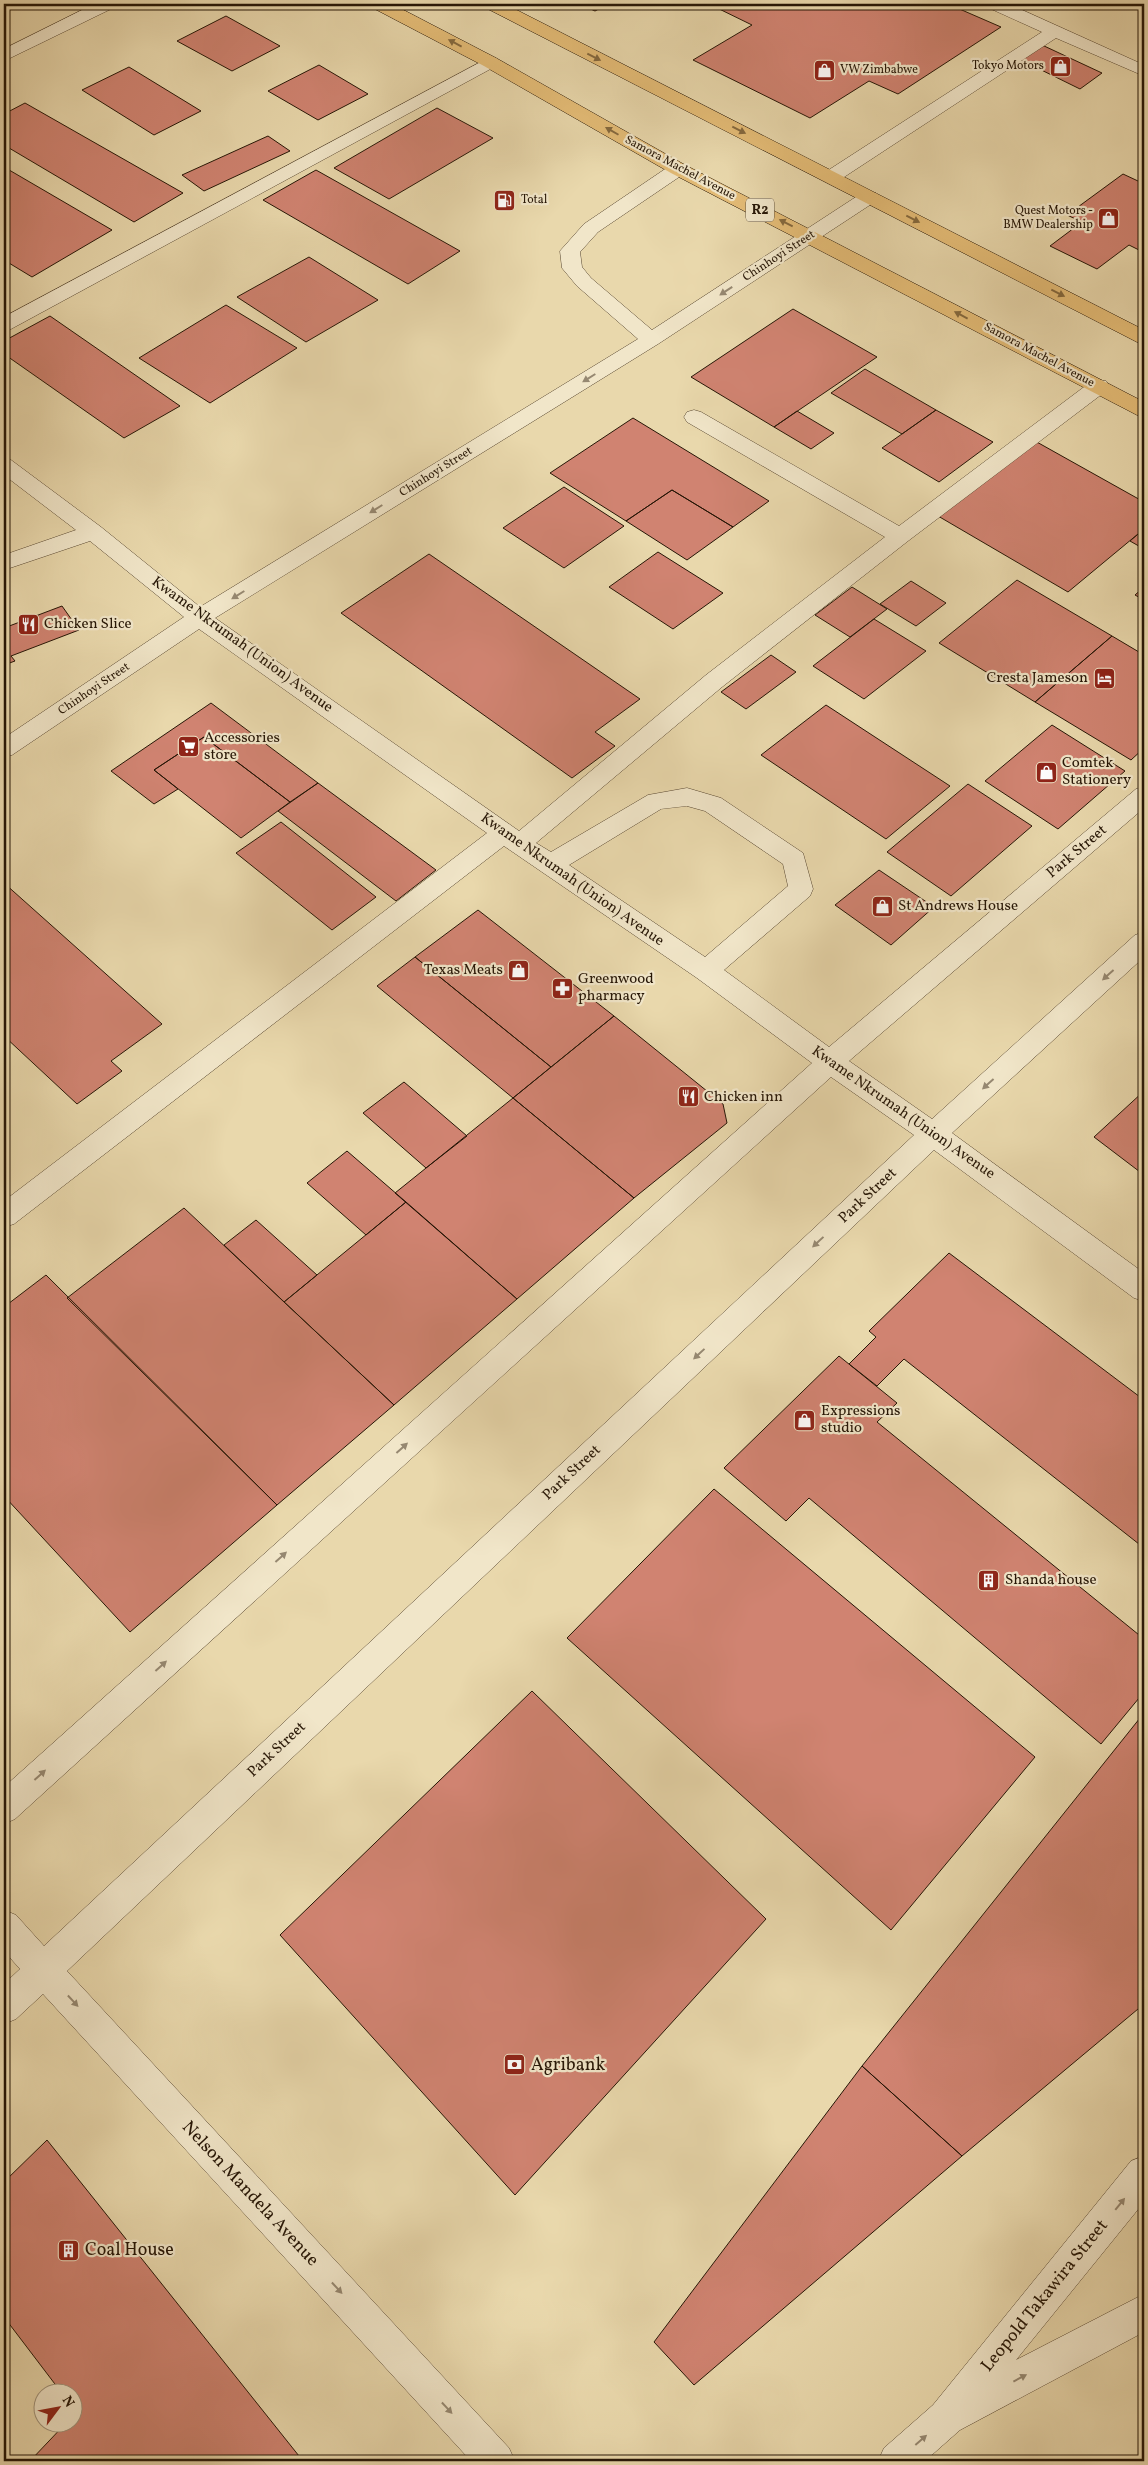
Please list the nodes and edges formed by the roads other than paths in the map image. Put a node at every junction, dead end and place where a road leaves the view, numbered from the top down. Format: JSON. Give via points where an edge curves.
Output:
{"nodes":[{"id":1,"x":107,"y":4,"type":"edge"},
{"id":2,"x":379,"y":4,"type":"edge"},
{"id":3,"x":492,"y":4,"type":"edge"},
{"id":4,"x":995,"y":4,"type":"edge"},
{"id":5,"x":1055,"y":31,"type":"junction"},
{"id":6,"x":4,"y":56,"type":"edge"},
{"id":7,"x":490,"y":62,"type":"junction"},
{"id":8,"x":1144,"y":71,"type":"edge"},
{"id":9,"x":678,"y":168,"type":"junction"},
{"id":10,"x":831,"y":177,"type":"junction"},
{"id":11,"x":870,"y":197,"type":"junction"},
{"id":12,"x":810,"y":236,"type":"junction"},
{"id":13,"x":4,"y":326,"type":"edge"},
{"id":14,"x":1144,"y":338,"type":"edge"},
{"id":15,"x":650,"y":340,"type":"junction"},
{"id":16,"x":1099,"y":386,"type":"junction"},
{"id":17,"x":1144,"y":410,"type":"edge"},
{"id":18,"x":694,"y":416,"type":"dead end"},
{"id":19,"x":4,"y":465,"type":"edge"},
{"id":20,"x":93,"y":532,"type":"junction"},
{"id":21,"x":900,"y":536,"type":"junction"},
{"id":22,"x":4,"y":563,"type":"edge"},
{"id":23,"x":199,"y":618,"type":"junction"},
{"id":24,"x":4,"y":749,"type":"edge"},
{"id":25,"x":1144,"y":795,"type":"edge"},
{"id":26,"x":512,"y":838,"type":"junction"},
{"id":27,"x":550,"y":865,"type":"junction"},
{"id":28,"x":1144,"y":942,"type":"edge"},
{"id":29,"x":706,"y":971,"type":"junction"},
{"id":30,"x":830,"y":1062,"type":"junction"},
{"id":31,"x":933,"y":1134,"type":"junction"},
{"id":32,"x":4,"y":1216,"type":"edge"},
{"id":33,"x":1144,"y":1289,"type":"edge"},
{"id":34,"x":4,"y":1808,"type":"edge"},
{"id":35,"x":4,"y":1927,"type":"edge"},
{"id":36,"x":44,"y":1969,"type":"junction"},
{"id":37,"x":4,"y":2008,"type":"edge"},
{"id":38,"x":1144,"y":2174,"type":"edge"},
{"id":39,"x":1144,"y":2312,"type":"edge"},
{"id":40,"x":946,"y":2418,"type":"junction"},
{"id":41,"x":496,"y":2461,"type":"edge"},
{"id":42,"x":897,"y":2461,"type":"edge"}],
"edges":[{"from":1,"to":6,"type":"street"},
{"from":7,"to":2,"type":"highway","name":"Samora Machel Avenue","number":"R2","one_way":true},
{"from":3,"to":10,"type":"highway","one_way":true},
{"from":4,"to":5,"type":"street"},
{"from":5,"to":8,"type":"street"},
{"from":5,"to":10,"type":"street"},
{"from":9,"to":7,"type":"highway","name":"Samora Machel Avenue","number":"R2","one_way":true},
{"from":7,"to":13,"type":"street"},
{"from":12,"to":9,"type":"highway","name":"Samora Machel Avenue","number":"R2","one_way":true},
{"from":9,"to":15,"type":"street","via":[[590,228],[570,251],[572,268],[584,282]]},
{"from":10,"to":11,"type":"highway"},
{"from":11,"to":12,"type":"street","name":"Chinhoyi Street"},
{"from":11,"to":14,"type":"highway","one_way":true},
{"from":12,"to":15,"type":"street","name":"Chinhoyi Street","one_way":true},
{"from":16,"to":12,"type":"highway","name":"Samora Machel Avenue","number":"R2","one_way":true},
{"from":15,"to":23,"type":"street","name":"Chinhoyi Street","one_way":true},
{"from":16,"to":17,"type":"highway","name":"Samora Machel Avenue","number":"R2"},
{"from":16,"to":21,"type":"street"},
{"from":18,"to":21,"type":"street"},
{"from":19,"to":20,"type":"street","name":"Kwame Nkrumah (Union) Avenue"},
{"from":20,"to":22,"type":"street"},
{"from":20,"to":23,"type":"street","name":"Kwame Nkrumah (Union) Avenue"},
{"from":21,"to":26,"type":"street"},
{"from":23,"to":24,"type":"street","name":"Chinhoyi Street"},
{"from":23,"to":26,"type":"street","name":"Kwame Nkrumah (Union) Avenue"},
{"from":25,"to":30,"type":"street","name":"Park Street"},
{"from":26,"to":27,"type":"street","name":"Kwame Nkrumah (Union) Avenue"},
{"from":26,"to":32,"type":"street"},
{"from":27,"to":29,"type":"street","name":"Kwame Nkrumah (Union) Avenue"},
{"from":27,"to":29,"type":"street","via":[[656,801],[687,797],[713,804],[794,859],[802,889]]},
{"from":28,"to":31,"type":"street","name":"Park Street","one_way":true},
{"from":29,"to":30,"type":"street","name":"Kwame Nkrumah (Union) Avenue"},
{"from":30,"to":31,"type":"street","name":"Kwame Nkrumah (Union) Avenue"},
{"from":34,"to":30,"type":"street","name":"Park Street","one_way":true},
{"from":31,"to":33,"type":"street","name":"Kwame Nkrumah (Union) Avenue"},
{"from":31,"to":36,"type":"street","name":"Park Street","one_way":true},
{"from":35,"to":36,"type":"street","name":"Nelson Mandela Avenue"},
{"from":36,"to":37,"type":"street","name":"Park Street"},
{"from":36,"to":41,"type":"street","name":"Nelson Mandela Avenue","one_way":true},
{"from":40,"to":38,"type":"street","name":"Leopold Takawira Street","one_way":true},
{"from":40,"to":39,"type":"street","name":"Leopold Takawira Street","one_way":true},
{"from":42,"to":40,"type":"street","name":"Leopold Takawira Street","one_way":true}]}
